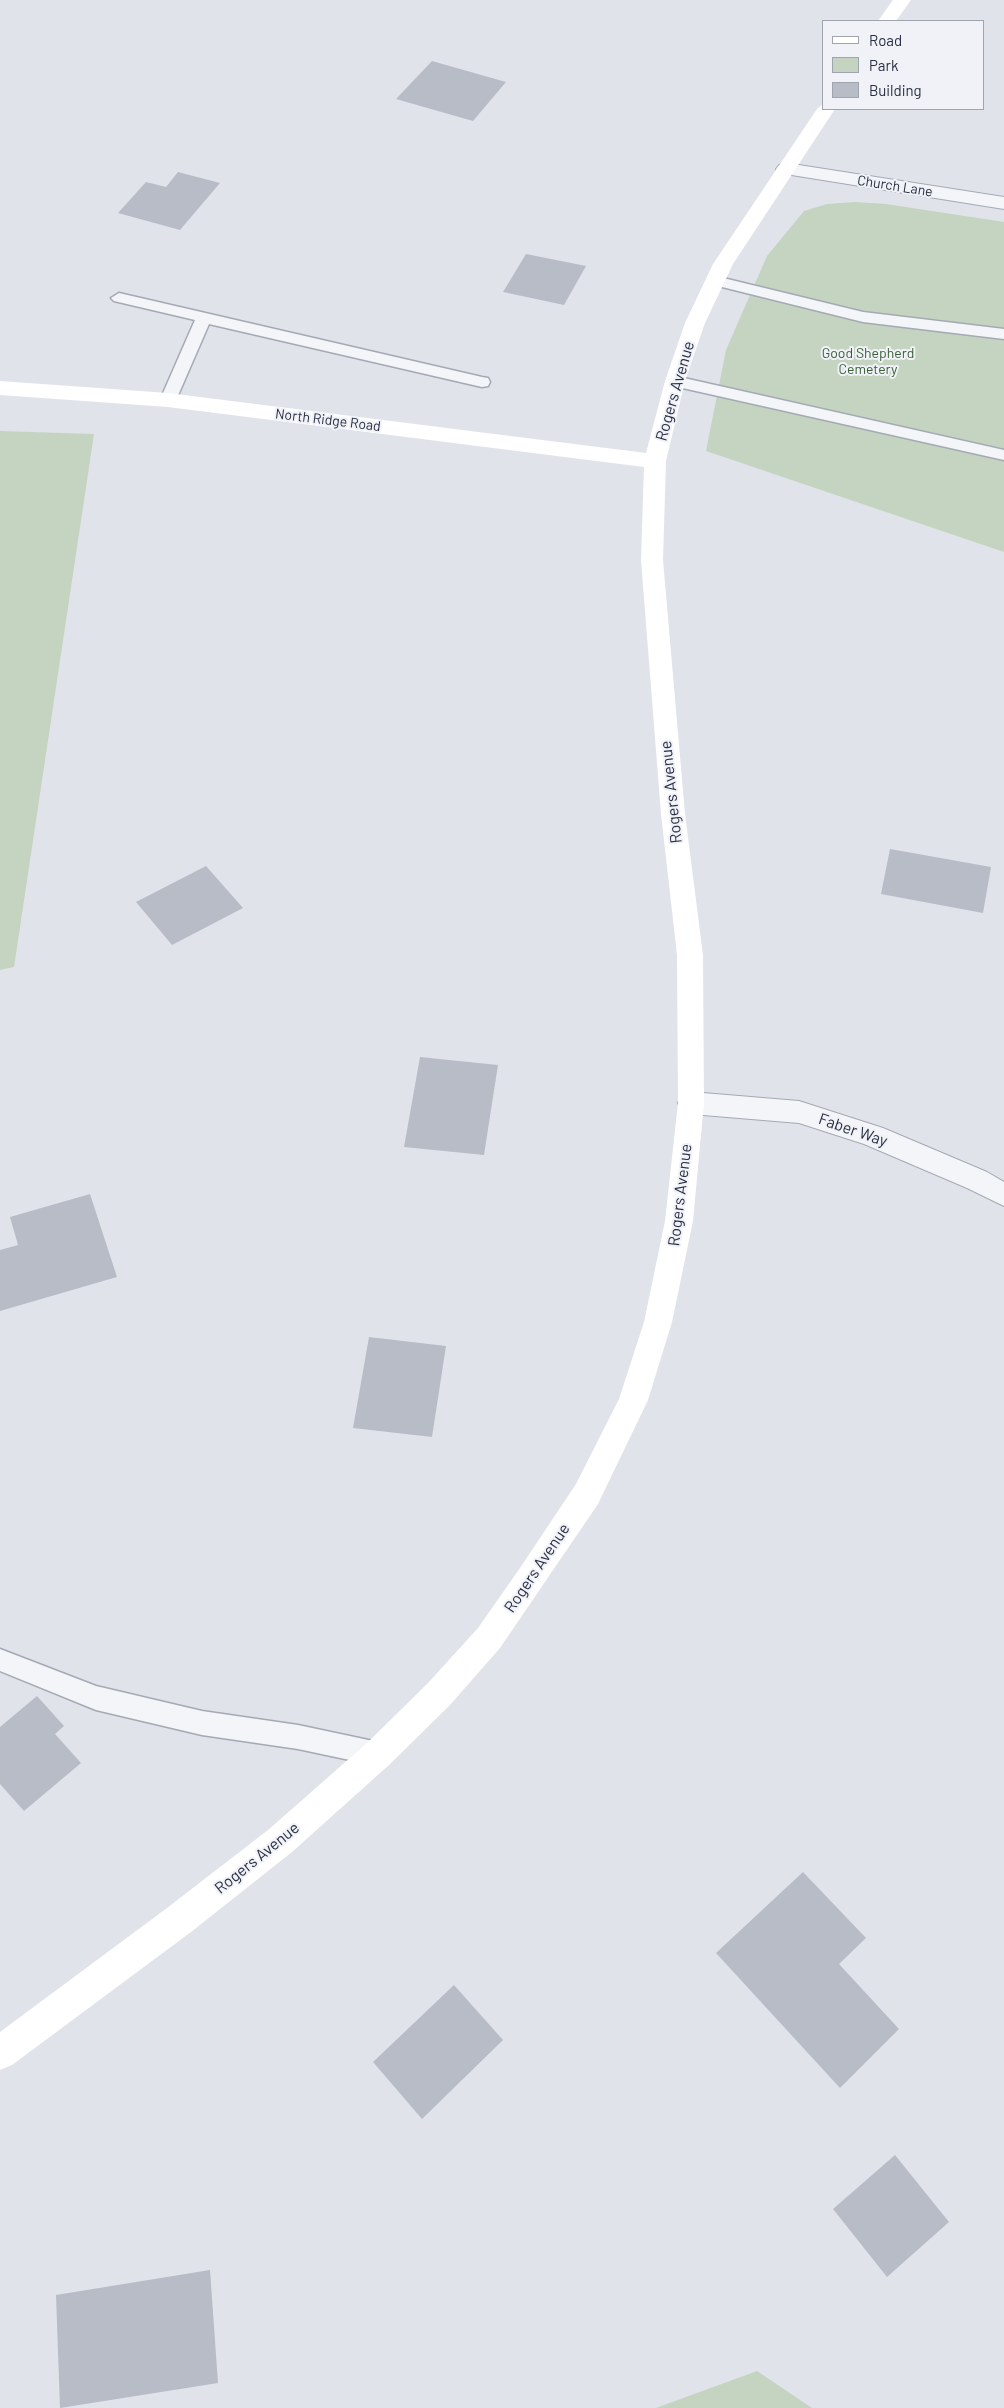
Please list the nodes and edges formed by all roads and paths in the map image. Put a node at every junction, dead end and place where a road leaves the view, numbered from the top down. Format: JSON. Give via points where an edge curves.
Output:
{"nodes":[{"id":1,"x":825,"y":110,"type":"edge"},
{"id":2,"x":786,"y":169,"type":"junction"},
{"id":3,"x":1004,"y":203,"type":"edge"},
{"id":4,"x":715,"y":282,"type":"junction"},
{"id":5,"x":119,"y":298,"type":"dead end"},
{"id":6,"x":204,"y":318,"type":"junction"},
{"id":7,"x":1004,"y":334,"type":"edge"},
{"id":8,"x":674,"y":380,"type":"junction"},
{"id":9,"x":482,"y":382,"type":"dead end"},
{"id":10,"x":0,"y":388,"type":"edge"},
{"id":11,"x":168,"y":400,"type":"junction"},
{"id":12,"x":1004,"y":455,"type":"edge"},
{"id":13,"x":655,"y":461,"type":"junction"},
{"id":14,"x":691,"y":1102,"type":"junction"},
{"id":15,"x":1004,"y":1195,"type":"edge"},
{"id":16,"x":0,"y":1660,"type":"edge"},
{"id":17,"x":378,"y":1754,"type":"junction"},
{"id":18,"x":0,"y":2053,"type":"edge"}],
"edges":[{"from":1,"to":2,"type":"main road","name":"Rogers Avenue"},
{"from":2,"to":3,"type":"street","name":"Church Lane"},
{"from":2,"to":4,"type":"main road","name":"Rogers Avenue","via":[[723,264]]},
{"from":4,"to":7,"type":"lane","via":[[863,317]]},
{"from":4,"to":8,"type":"main road","name":"Rogers Avenue","via":[[695,323]]},
{"from":5,"to":6,"type":"lane"},
{"from":6,"to":9,"type":"lane"},
{"from":6,"to":11,"type":"lane"},
{"from":8,"to":12,"type":"lane"},
{"from":8,"to":13,"type":"main road","name":"Rogers Avenue"},
{"from":10,"to":11,"type":"main road","name":"North Ridge Road"},
{"from":11,"to":13,"type":"main road","name":"North Ridge Road"},
{"from":13,"to":14,"type":"main road","name":"Rogers Avenue","via":[[652,560],[673,814],[690,955]]},
{"from":14,"to":15,"type":"street","name":"Faber Way","via":[[799,1112],[874,1136]]},
{"from":14,"to":17,"type":"main road","name":"Rogers Avenue","via":[[679,1222],[658,1322],[633,1400],[587,1494],[489,1638],[439,1694]]},
{"from":16,"to":17,"type":"lane","via":[[96,1698],[202,1723],[298,1737]]},
{"from":17,"to":18,"type":"main road","name":"Rogers Avenue","via":[[272,1847]]}]}
